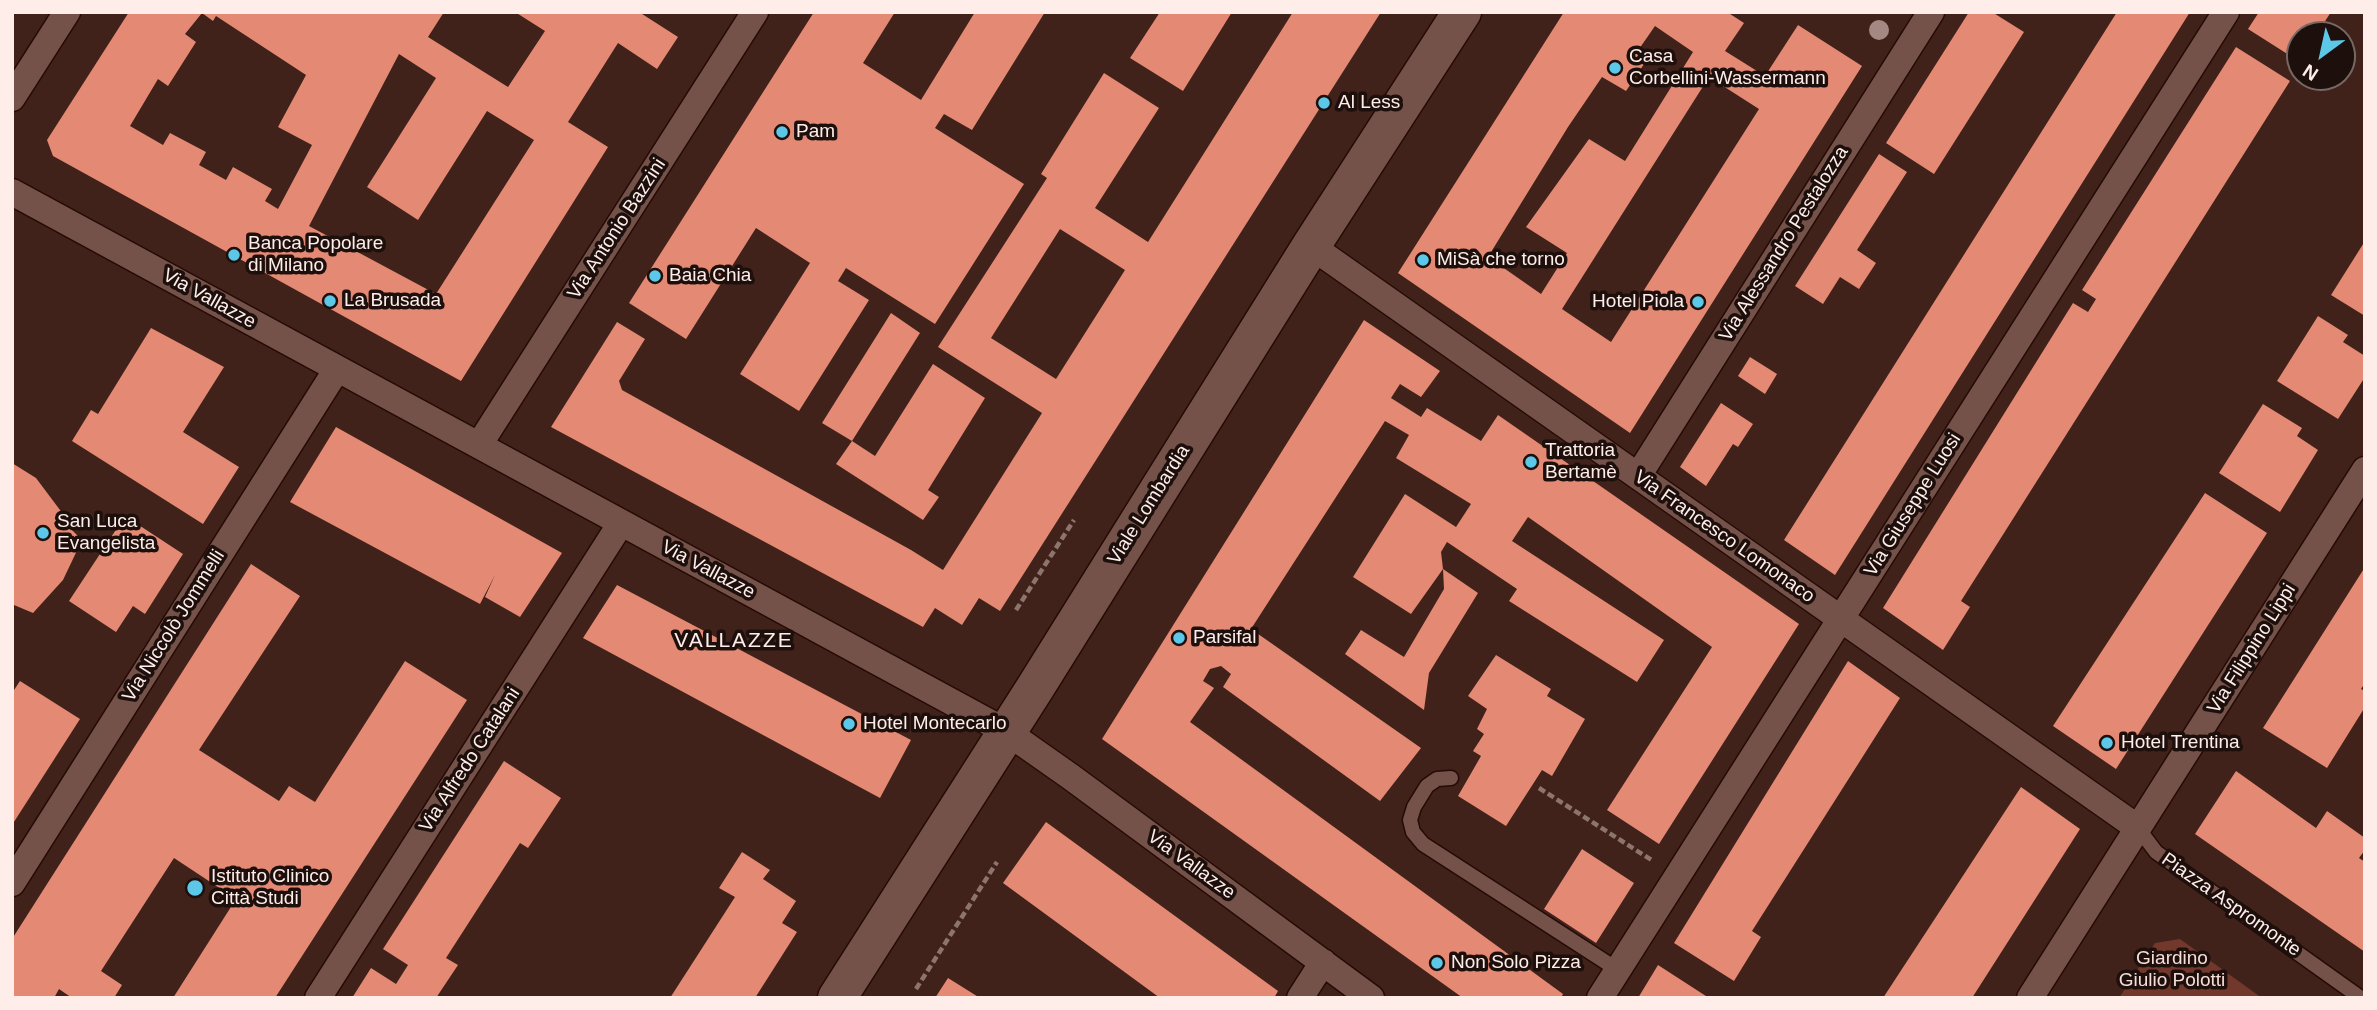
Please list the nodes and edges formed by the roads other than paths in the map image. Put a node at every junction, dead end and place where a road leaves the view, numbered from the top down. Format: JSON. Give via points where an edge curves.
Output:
{"nodes":[{"id":1,"x":67,"y":12,"type":"edge"},
{"id":2,"x":755,"y":12,"type":"edge"},
{"id":3,"x":1462,"y":12,"type":"edge"},
{"id":4,"x":1931,"y":12,"type":"edge"},
{"id":5,"x":2226,"y":12,"type":"edge"},
{"id":6,"x":12,"y":99,"type":"edge"},
{"id":7,"x":12,"y":192,"type":"edge"},
{"id":8,"x":1311,"y":246,"type":"junction"},
{"id":9,"x":337,"y":369,"type":"junction"},
{"id":10,"x":479,"y":445,"type":"junction"},
{"id":11,"x":2365,"y":470,"type":"edge"},
{"id":12,"x":1638,"y":476,"type":"junction"},
{"id":13,"x":621,"y":523,"type":"junction"},
{"id":14,"x":1841,"y":619,"type":"junction"},
{"id":15,"x":1007,"y":732,"type":"junction"},
{"id":16,"x":1451,"y":778,"type":"dead end"},
{"id":17,"x":2138,"y":828,"type":"junction"},
{"id":18,"x":12,"y":883,"type":"edge"},
{"id":19,"x":1323,"y":962,"type":"junction"},
{"id":20,"x":1618,"y":970,"type":"junction"},
{"id":21,"x":2358,"y":996,"type":"dead end"},
{"id":22,"x":318,"y":998,"type":"edge"},
{"id":23,"x":837,"y":998,"type":"edge"},
{"id":24,"x":1300,"y":998,"type":"edge"},
{"id":25,"x":1371,"y":998,"type":"edge"},
{"id":26,"x":1600,"y":998,"type":"edge"},
{"id":27,"x":2030,"y":998,"type":"edge"}],
"edges":[{"from":1,"to":6,"type":"street"},
{"from":2,"to":10,"type":"street","name":"Via Antonio Bazzini"},
{"from":3,"to":8,"type":"street","name":"Viale Lombardia"},
{"from":4,"to":12,"type":"street","name":"Via Alessandro Pestalozza"},
{"from":5,"to":14,"type":"street","name":"Via Giuseppe Luosi"},
{"from":7,"to":9,"type":"street","name":"Via Vallazze"},
{"from":8,"to":12,"type":"street","name":"Via Francesco Lomonaco"},
{"from":8,"to":15,"type":"street","name":"Viale Lombardia"},
{"from":9,"to":10,"type":"street","name":"Via Vallazze"},
{"from":9,"to":18,"type":"street","name":"Via Niccolò Jommelli"},
{"from":10,"to":13,"type":"street","name":"Via Vallazze"},
{"from":11,"to":17,"type":"street","name":"Via Filippino Lippi"},
{"from":12,"to":14,"type":"street","name":"Via Francesco Lomonaco"},
{"from":13,"to":15,"type":"street","name":"Via Vallazze"},
{"from":13,"to":22,"type":"street","name":"Via Alfredo Catalani"},
{"from":14,"to":17,"type":"street","name":"Via Francesco Lomonaco"},
{"from":14,"to":20,"type":"street","name":"Via Giuseppe Luosi"},
{"from":15,"to":19,"type":"street","name":"Via Vallazze"},
{"from":15,"to":23,"type":"street","name":"Viale Lombardia"},
{"from":16,"to":20,"type":"lane","via":[[1427,786],[1413,807],[1413,832],[1423,844]]},
{"from":17,"to":21,"type":"lane","name":"Piazza Aspromonte","via":[[2156,852]]},
{"from":17,"to":27,"type":"street"},
{"from":19,"to":24,"type":"street"},
{"from":19,"to":25,"type":"street","name":"Via Vallazze"},
{"from":20,"to":26,"type":"street","name":"Via Giuseppe Luosi"}]}
